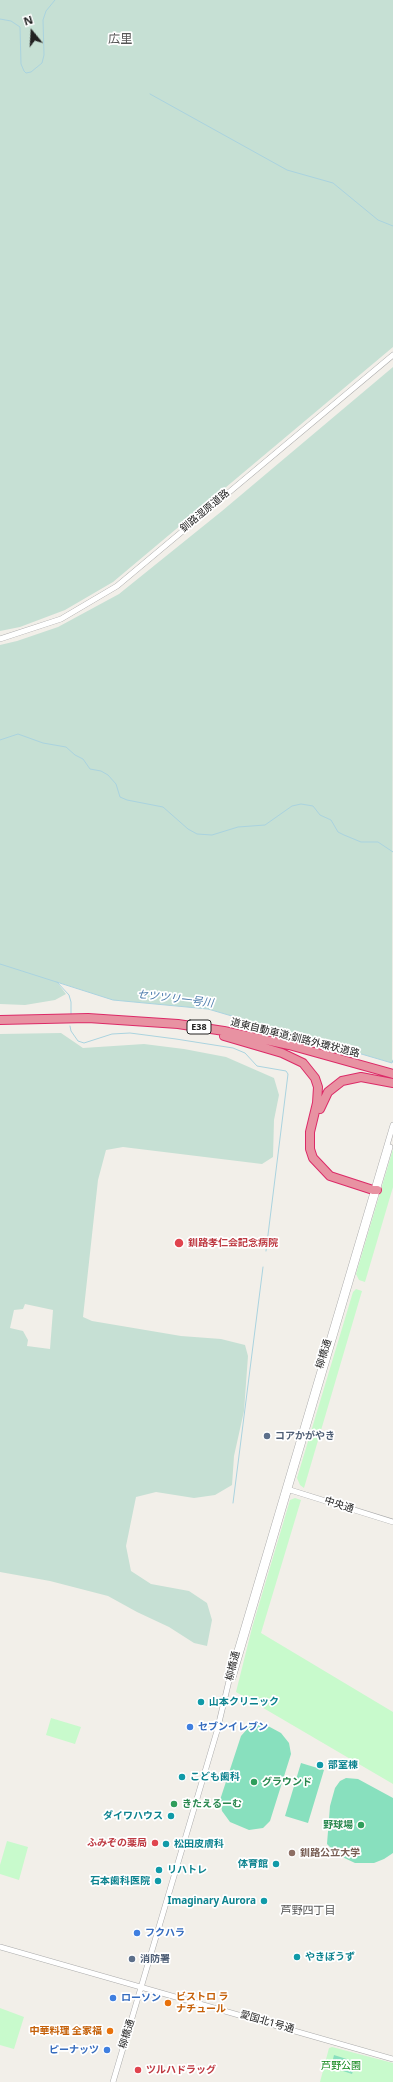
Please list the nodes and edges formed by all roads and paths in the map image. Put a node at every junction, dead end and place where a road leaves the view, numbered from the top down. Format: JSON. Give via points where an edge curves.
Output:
{"nodes":[{"id":1,"x":393,"y":355,"type":"edge"},
{"id":2,"x":0,"y":639,"type":"edge"},
{"id":3,"x":0,"y":1020,"type":"edge"},
{"id":4,"x":0,"y":1025,"type":"edge"},
{"id":5,"x":224,"y":1036,"type":"junction"},
{"id":6,"x":393,"y":1074,"type":"edge"},
{"id":7,"x":393,"y":1078,"type":"edge"},
{"id":8,"x":393,"y":1083,"type":"edge"},
{"id":9,"x":393,"y":1125,"type":"edge"},
{"id":10,"x":393,"y":1137,"type":"edge"},
{"id":11,"x":375,"y":1189,"type":"junction"},
{"id":12,"x":287,"y":1489,"type":"junction"},
{"id":13,"x":393,"y":1522,"type":"edge"},
{"id":14,"x":0,"y":1947,"type":"edge"},
{"id":15,"x":141,"y":1987,"type":"junction"},
{"id":16,"x":393,"y":2059,"type":"edge"},
{"id":17,"x":113,"y":2082,"type":"edge"}],
"edges":[{"from":1,"to":2,"type":"street","name":"釧路湿原道路","via":[[117,586],[61,619]]},
{"from":3,"to":6,"type":"highway","name":"道東自動車道;釧路外環状道路","number":"E38","via":[[88,1018],[178,1024],[282,1043]]},
{"from":4,"to":5,"type":"highway","name":"道東自動車道;釧路外環状道路","number":"E38","via":[[81,1022],[126,1024]]},
{"from":5,"to":7,"type":"highway","name":"道東自動車道;釧路外環状道路","number":"E38","via":[[288,1049]]},
{"from":5,"to":11,"type":"highway","via":[[282,1053],[303,1063],[318,1087],[310,1132],[313,1158],[330,1176]]},
{"from":8,"to":11,"type":"highway","via":[[361,1077],[335,1085],[321,1104],[314,1133],[314,1148],[325,1168]]},
{"from":9,"to":11,"type":"street","name":"柳橋通"},
{"from":10,"to":11,"type":"street","name":"柳橋通"},
{"from":11,"to":12,"type":"street","name":"柳橋通"},
{"from":12,"to":13,"type":"street","name":"中央通"},
{"from":12,"to":15,"type":"street","name":"柳橋通","via":[[233,1664]]},
{"from":14,"to":15,"type":"street","name":"愛国北1号通"},
{"from":15,"to":16,"type":"street","name":"愛国北1号通"},
{"from":15,"to":17,"type":"street","name":"柳橋通"}]}
